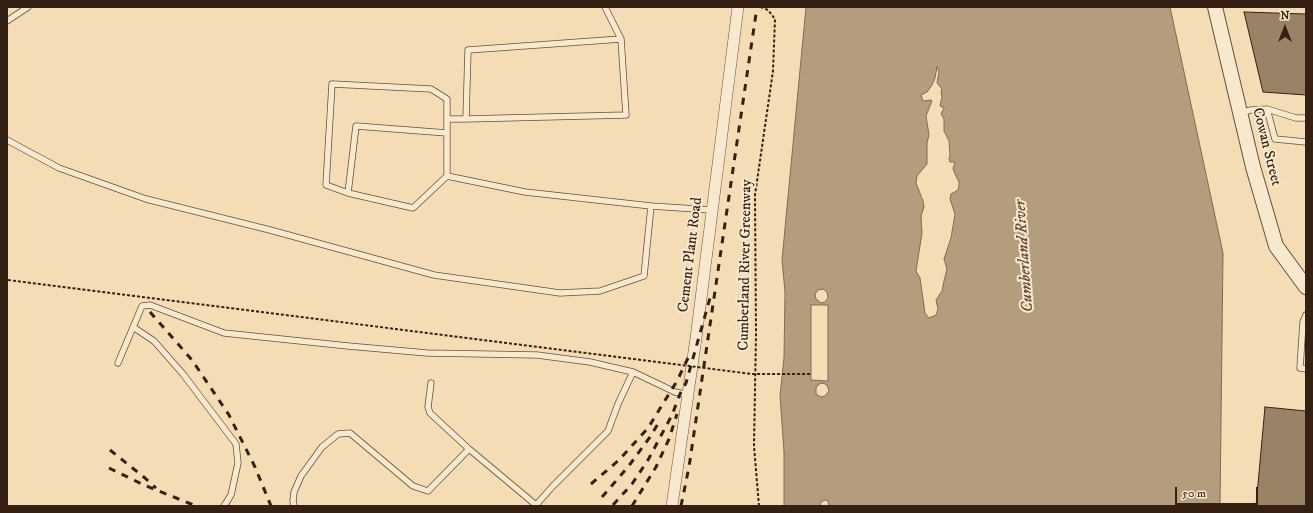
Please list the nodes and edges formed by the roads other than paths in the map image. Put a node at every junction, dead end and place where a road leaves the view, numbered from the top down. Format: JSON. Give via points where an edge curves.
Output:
{"nodes":[{"id":1,"x":28,"y":7,"type":"edge"},
{"id":2,"x":605,"y":7,"type":"edge"},
{"id":3,"x":738,"y":7,"type":"edge"},
{"id":4,"x":1215,"y":7,"type":"edge"},
{"id":5,"x":7,"y":21,"type":"edge"},
{"id":6,"x":621,"y":39,"type":"junction"},
{"id":7,"x":1267,"y":109,"type":"junction"},
{"id":8,"x":1239,"y":113,"type":"junction"},
{"id":9,"x":1306,"y":118,"type":"edge"},
{"id":10,"x":447,"y":119,"type":"junction"},
{"id":11,"x":466,"y":119,"type":"junction"},
{"id":12,"x":447,"y":133,"type":"junction"},
{"id":13,"x":7,"y":140,"type":"edge"},
{"id":14,"x":1306,"y":142,"type":"edge"},
{"id":15,"x":448,"y":176,"type":"junction"},
{"id":16,"x":348,"y":193,"type":"junction"},
{"id":17,"x":651,"y":206,"type":"junction"},
{"id":18,"x":712,"y":210,"type":"junction"},
{"id":19,"x":1306,"y":287,"type":"edge"},
{"id":20,"x":1306,"y":315,"type":"edge"},
{"id":21,"x":133,"y":327,"type":"junction"},
{"id":22,"x":118,"y":363,"type":"dead end"},
{"id":23,"x":1306,"y":369,"type":"edge"},
{"id":24,"x":633,"y":372,"type":"junction"},
{"id":25,"x":431,"y":383,"type":"dead end"},
{"id":26,"x":688,"y":395,"type":"junction"},
{"id":27,"x":469,"y":449,"type":"junction"},
{"id":28,"x":537,"y":505,"type":"edge"},
{"id":29,"x":224,"y":506,"type":"edge"},
{"id":30,"x":294,"y":506,"type":"edge"},
{"id":31,"x":672,"y":506,"type":"edge"}],
"edges":[{"from":1,"to":5,"type":"lane"},
{"from":2,"to":6,"type":"lane"},
{"from":3,"to":18,"type":"street","name":"Cement Plant Road"},
{"from":4,"to":8,"type":"street","name":"Cowan Street"},
{"from":6,"to":11,"type":"lane","via":[[468,50]]},
{"from":6,"to":11,"type":"lane","via":[[626,115]]},
{"from":7,"to":8,"type":"lane"},
{"from":7,"to":9,"type":"lane","via":[[1296,118]]},
{"from":7,"to":14,"type":"lane","via":[[1275,139]]},
{"from":8,"to":19,"type":"street","name":"Cowan Street","via":[[1276,246]]},
{"from":10,"to":11,"type":"lane"},
{"from":10,"to":12,"type":"lane"},
{"from":10,"to":16,"type":"lane","via":[[447,98],[432,89],[332,84],[326,185]]},
{"from":12,"to":15,"type":"lane"},
{"from":12,"to":16,"type":"lane","via":[[356,126]]},
{"from":13,"to":17,"type":"lane","via":[[59,168],[146,199],[434,275],[560,293],[600,291],[644,276]]},
{"from":15,"to":16,"type":"lane","via":[[413,208]]},
{"from":15,"to":17,"type":"lane","via":[[525,192]]},
{"from":17,"to":18,"type":"lane"},
{"from":18,"to":26,"type":"street","name":"Cement Plant Road"},
{"from":20,"to":23,"type":"lane","via":[[1303,322],[1300,368]]},
{"from":21,"to":22,"type":"lane"},
{"from":21,"to":24,"type":"lane","via":[[142,306],[150,305],[224,333],[427,353],[537,354]]},
{"from":21,"to":29,"type":"lane","via":[[154,341],[183,374],[236,444],[238,463],[231,495]]},
{"from":24,"to":26,"type":"lane","via":[[675,392]]},
{"from":24,"to":28,"type":"lane","via":[[608,431]]},
{"from":25,"to":27,"type":"lane","via":[[428,407],[430,413]]},
{"from":26,"to":31,"type":"street","name":"Cement Plant Road"},
{"from":27,"to":28,"type":"lane"},
{"from":27,"to":30,"type":"lane","via":[[428,492],[413,486],[350,433],[338,434],[322,447],[301,476],[294,492]]}]}
